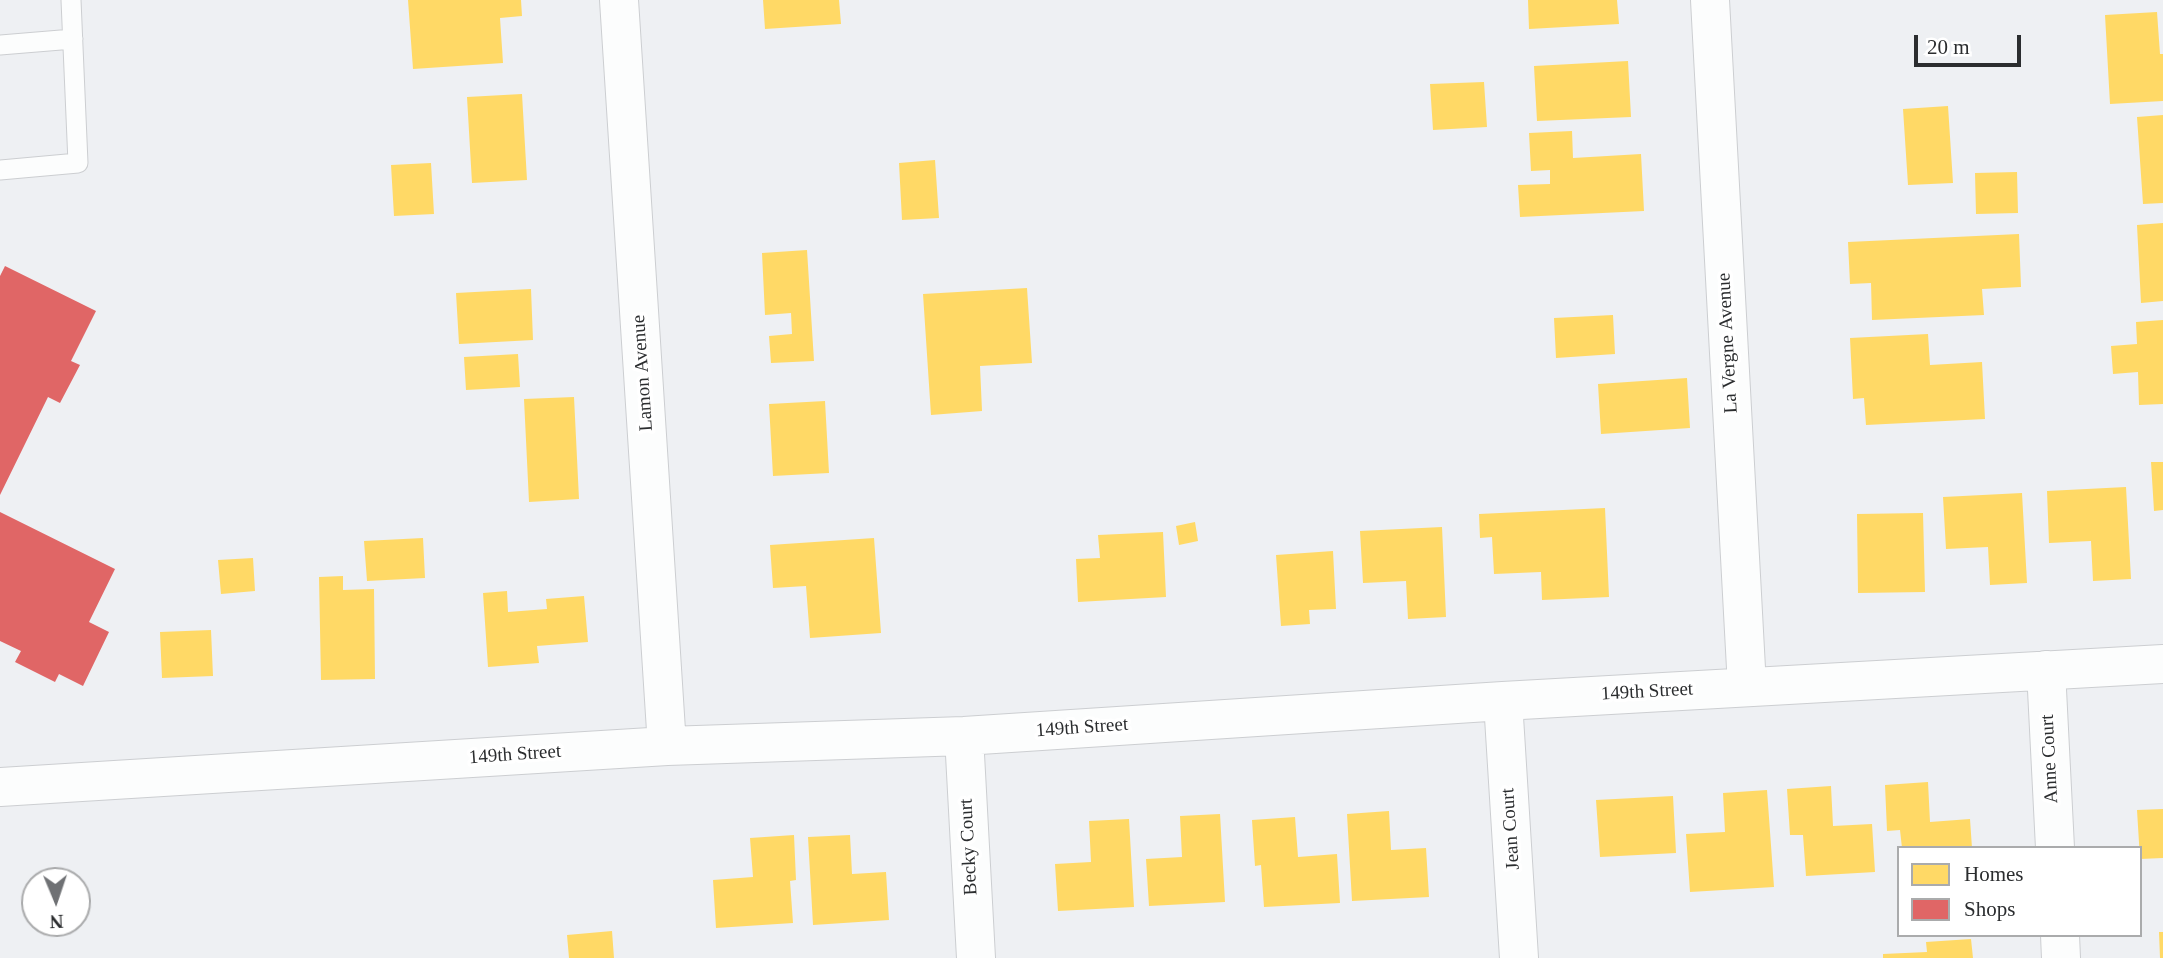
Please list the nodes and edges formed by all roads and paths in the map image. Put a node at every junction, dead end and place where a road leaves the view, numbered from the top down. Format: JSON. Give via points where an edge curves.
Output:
{"nodes":[{"id":1,"x":71,"y":0,"type":"edge"},
{"id":2,"x":619,"y":0,"type":"edge"},
{"id":3,"x":1710,"y":0,"type":"edge"},
{"id":4,"x":73,"y":38,"type":"junction"},
{"id":5,"x":0,"y":45,"type":"edge"},
{"id":6,"x":0,"y":170,"type":"edge"},
{"id":7,"x":2163,"y":664,"type":"edge"},
{"id":8,"x":2046,"y":670,"type":"junction"},
{"id":9,"x":1747,"y":687,"type":"junction"},
{"id":10,"x":1503,"y":701,"type":"junction"},
{"id":11,"x":964,"y":736,"type":"junction"},
{"id":12,"x":667,"y":746,"type":"junction"},
{"id":13,"x":0,"y":787,"type":"edge"},
{"id":14,"x":2055,"y":846,"type":"edge"},
{"id":15,"x":2060,"y":937,"type":"edge"},
{"id":16,"x":976,"y":958,"type":"edge"},
{"id":17,"x":1519,"y":958,"type":"edge"},
{"id":18,"x":2061,"y":958,"type":"edge"}],
"edges":[{"from":1,"to":4,"type":"lane"},
{"from":2,"to":12,"type":"street","name":"Lamon Avenue"},
{"from":3,"to":9,"type":"street","name":"La Vergne Avenue"},
{"from":4,"to":5,"type":"lane"},
{"from":4,"to":6,"type":"lane","via":[[78,163]]},
{"from":7,"to":8,"type":"street","name":"149th Street"},
{"from":8,"to":9,"type":"street","name":"149th Street"},
{"from":8,"to":14,"type":"street","name":"Anne Court"},
{"from":9,"to":10,"type":"street","name":"149th Street"},
{"from":10,"to":11,"type":"street","name":"149th Street"},
{"from":10,"to":17,"type":"street","name":"Jean Court"},
{"from":11,"to":12,"type":"street","name":"149th Street"},
{"from":11,"to":16,"type":"street","name":"Becky Court"},
{"from":12,"to":13,"type":"street","name":"149th Street"},
{"from":15,"to":18,"type":"street"}]}
